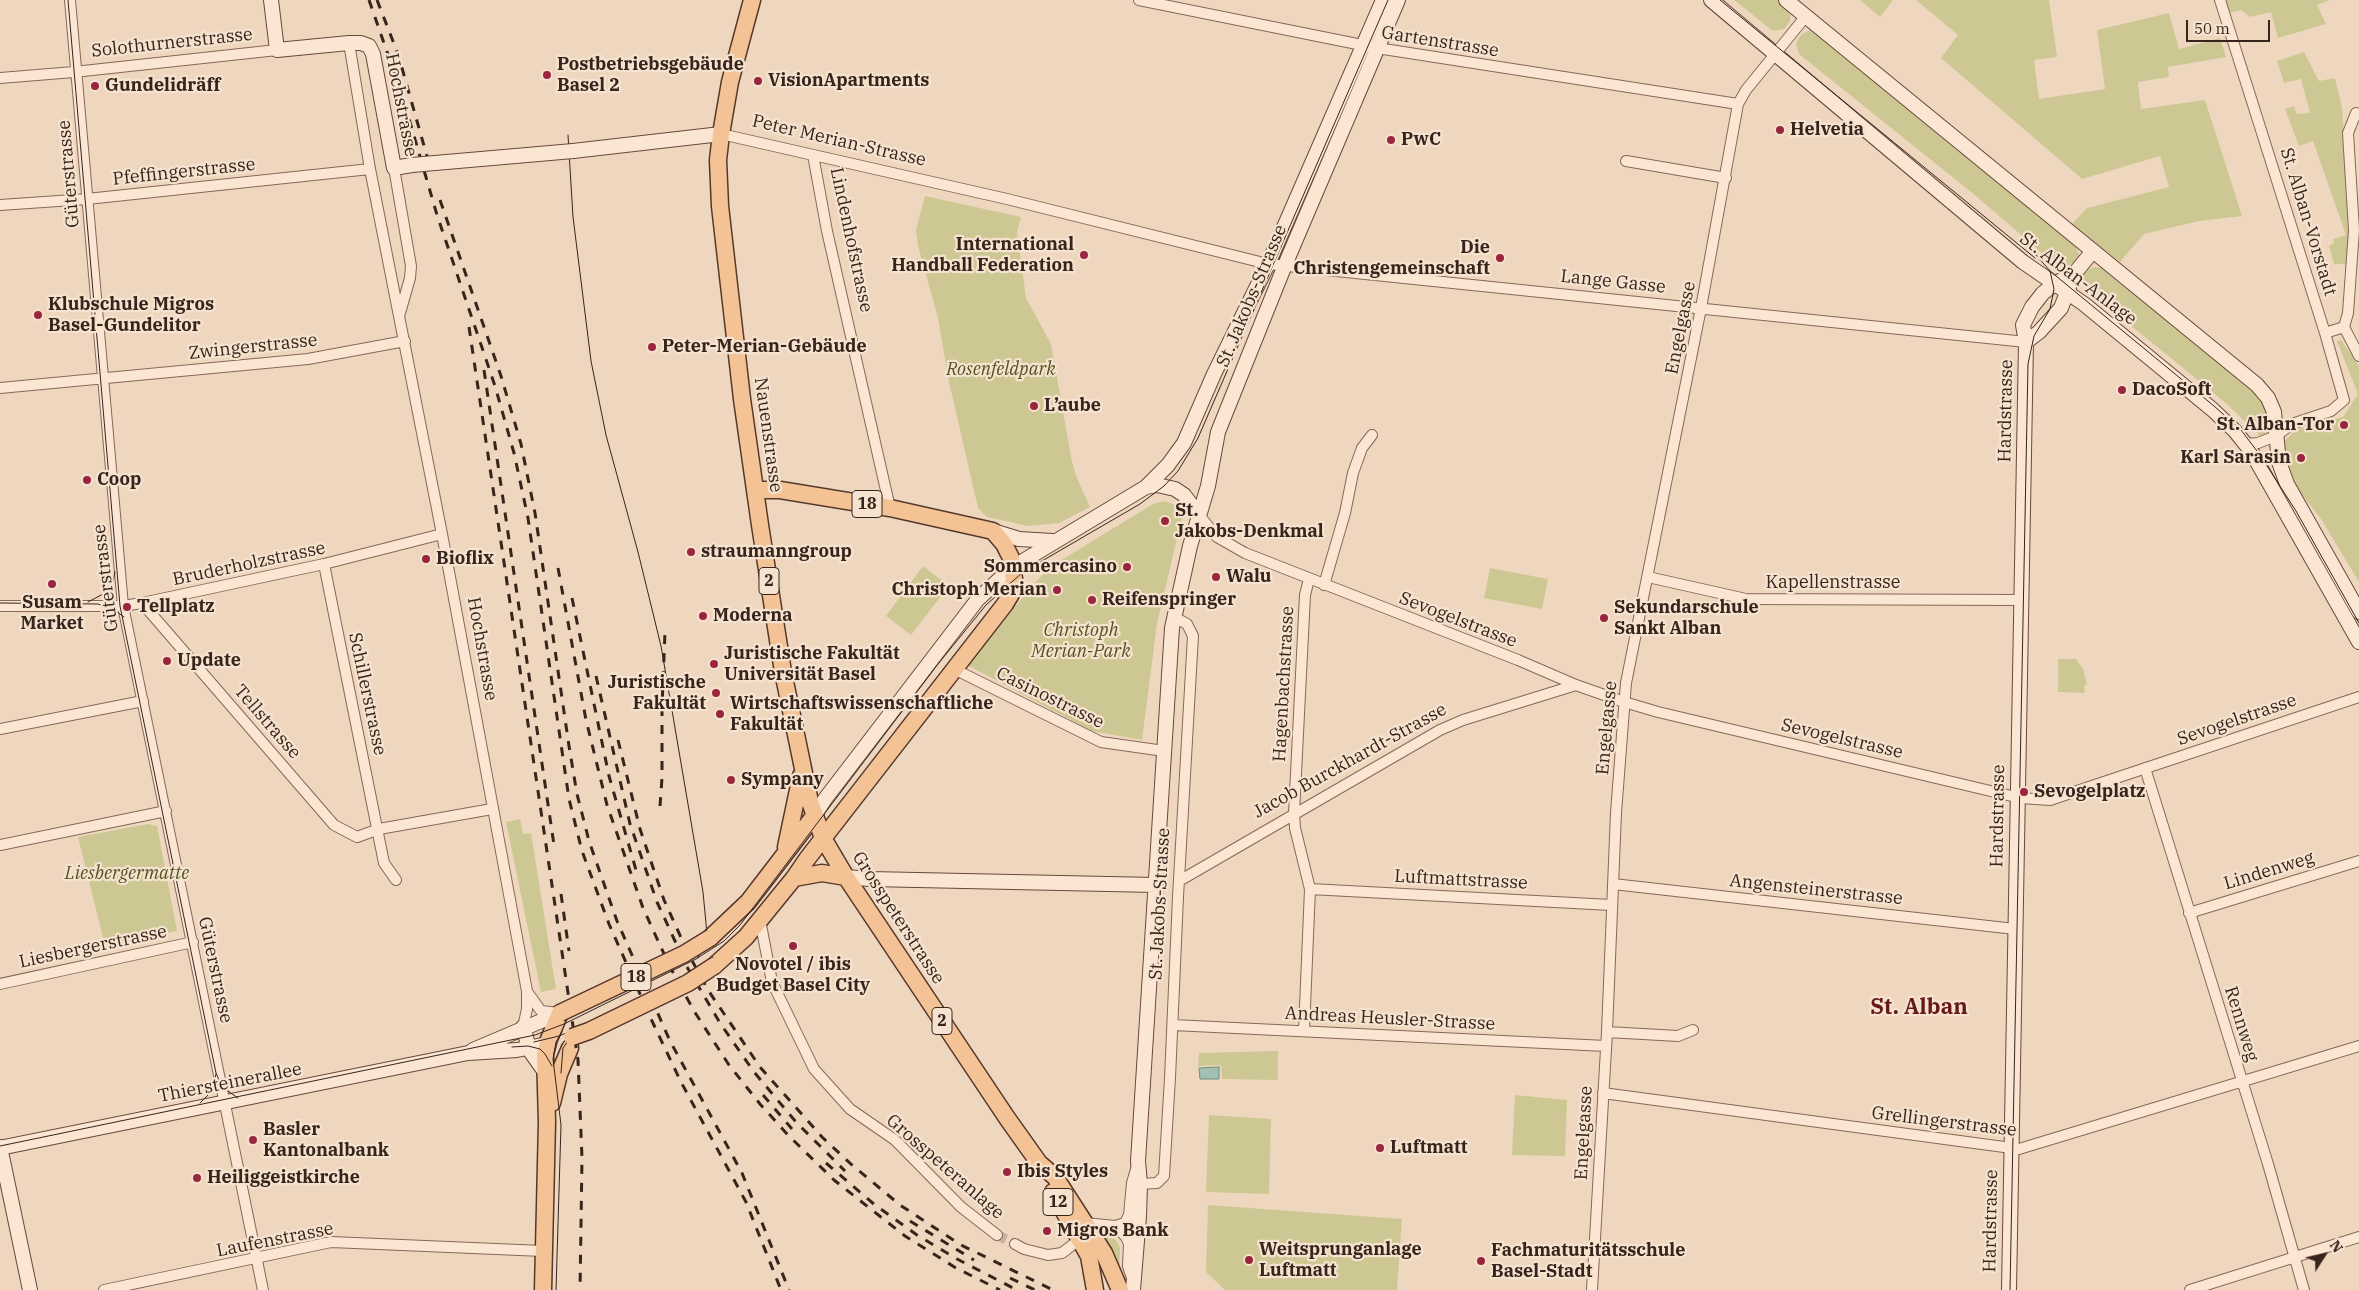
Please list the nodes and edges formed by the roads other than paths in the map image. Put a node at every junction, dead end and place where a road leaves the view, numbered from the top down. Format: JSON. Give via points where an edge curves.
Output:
{"nodes":[{"id":1,"x":70,"y":0,"type":"edge"},
{"id":2,"x":272,"y":0,"type":"edge"},
{"id":3,"x":752,"y":0,"type":"edge"},
{"id":4,"x":1139,"y":0,"type":"edge"},
{"id":5,"x":1383,"y":0,"type":"edge"},
{"id":6,"x":1398,"y":0,"type":"edge"},
{"id":7,"x":1711,"y":0,"type":"edge"},
{"id":8,"x":1786,"y":0,"type":"edge"},
{"id":9,"x":2220,"y":0,"type":"edge"},
{"id":10,"x":1806,"y":16,"type":"junction"},
{"id":11,"x":348,"y":44,"type":"junction"},
{"id":12,"x":1363,"y":46,"type":"junction"},
{"id":13,"x":1377,"y":48,"type":"junction"},
{"id":14,"x":277,"y":50,"type":"junction"},
{"id":15,"x":1776,"y":53,"type":"junction"},
{"id":16,"x":77,"y":72,"type":"junction"},
{"id":17,"x":0,"y":78,"type":"edge"},
{"id":18,"x":1738,"y":104,"type":"junction"},
{"id":19,"x":2356,"y":113,"type":"dead end"},
{"id":20,"x":721,"y":134,"type":"junction"},
{"id":21,"x":813,"y":155,"type":"junction"},
{"id":22,"x":1626,"y":161,"type":"dead end"},
{"id":23,"x":394,"y":168,"type":"junction"},
{"id":24,"x":370,"y":169,"type":"junction"},
{"id":25,"x":1726,"y":178,"type":"junction"},
{"id":26,"x":87,"y":199,"type":"junction"},
{"id":27,"x":0,"y":205,"type":"edge"},
{"id":28,"x":2093,"y":251,"type":"junction"},
{"id":29,"x":1268,"y":264,"type":"junction"},
{"id":30,"x":1284,"y":265,"type":"junction"},
{"id":31,"x":2074,"y":274,"type":"junction"},
{"id":32,"x":2056,"y":283,"type":"junction"},
{"id":33,"x":2069,"y":292,"type":"junction"},
{"id":34,"x":1702,"y":308,"type":"junction"},
{"id":35,"x":400,"y":314,"type":"junction"},
{"id":36,"x":2344,"y":327,"type":"junction"},
{"id":37,"x":2325,"y":333,"type":"junction"},
{"id":38,"x":405,"y":341,"type":"junction"},
{"id":39,"x":2026,"y":342,"type":"junction"},
{"id":40,"x":2359,"y":356,"type":"edge"},
{"id":41,"x":103,"y":380,"type":"junction"},
{"id":42,"x":0,"y":388,"type":"edge"},
{"id":43,"x":2275,"y":421,"type":"junction"},
{"id":44,"x":2298,"y":422,"type":"junction"},
{"id":45,"x":1372,"y":435,"type":"dead end"},
{"id":46,"x":2276,"y":436,"type":"junction"},
{"id":47,"x":2246,"y":444,"type":"junction"},
{"id":48,"x":1146,"y":487,"type":"junction"},
{"id":49,"x":755,"y":490,"type":"junction"},
{"id":50,"x":890,"y":508,"type":"junction"},
{"id":51,"x":1199,"y":515,"type":"junction"},
{"id":52,"x":993,"y":532,"type":"junction"},
{"id":53,"x":442,"y":534,"type":"junction"},
{"id":54,"x":1056,"y":540,"type":"junction"},
{"id":55,"x":324,"y":564,"type":"junction"},
{"id":56,"x":1013,"y":567,"type":"junction"},
{"id":57,"x":1648,"y":577,"type":"junction"},
{"id":58,"x":1309,"y":579,"type":"junction"},
{"id":59,"x":1324,"y":585,"type":"junction"},
{"id":60,"x":2021,"y":600,"type":"junction"},
{"id":61,"x":142,"y":603,"type":"junction"},
{"id":62,"x":0,"y":606,"type":"edge"},
{"id":63,"x":123,"y":606,"type":"junction"},
{"id":64,"x":2359,"y":612,"type":"edge"},
{"id":65,"x":1174,"y":617,"type":"junction"},
{"id":66,"x":2359,"y":642,"type":"edge"},
{"id":67,"x":954,"y":669,"type":"junction"},
{"id":68,"x":1576,"y":686,"type":"junction"},
{"id":69,"x":2359,"y":697,"type":"edge"},
{"id":70,"x":143,"y":701,"type":"junction"},
{"id":71,"x":1624,"y":702,"type":"junction"},
{"id":72,"x":0,"y":729,"type":"edge"},
{"id":73,"x":1164,"y":751,"type":"junction"},
{"id":74,"x":2144,"y":768,"type":"junction"},
{"id":75,"x":802,"y":769,"type":"junction"},
{"id":76,"x":2018,"y":798,"type":"junction"},
{"id":77,"x":492,"y":809,"type":"junction"},
{"id":78,"x":166,"y":811,"type":"junction"},
{"id":79,"x":1294,"y":813,"type":"junction"},
{"id":80,"x":814,"y":816,"type":"junction"},
{"id":81,"x":379,"y":829,"type":"junction"},
{"id":82,"x":824,"y":838,"type":"junction"},
{"id":83,"x":0,"y":845,"type":"edge"},
{"id":84,"x":2359,"y":861,"type":"edge"},
{"id":85,"x":776,"y":866,"type":"junction"},
{"id":86,"x":846,"y":877,"type":"junction"},
{"id":87,"x":794,"y":878,"type":"junction"},
{"id":88,"x":396,"y":880,"type":"dead end"},
{"id":89,"x":1180,"y":881,"type":"junction"},
{"id":90,"x":1613,"y":884,"type":"junction"},
{"id":91,"x":1156,"y":885,"type":"junction"},
{"id":92,"x":1310,"y":889,"type":"junction"},
{"id":93,"x":1611,"y":905,"type":"junction"},
{"id":94,"x":2190,"y":913,"type":"junction"},
{"id":95,"x":760,"y":920,"type":"junction"},
{"id":96,"x":2015,"y":929,"type":"junction"},
{"id":97,"x":193,"y":942,"type":"junction"},
{"id":98,"x":0,"y":984,"type":"edge"},
{"id":99,"x":527,"y":991,"type":"junction"},
{"id":100,"x":560,"y":1013,"type":"junction"},
{"id":101,"x":1173,"y":1025,"type":"junction"},
{"id":102,"x":523,"y":1027,"type":"junction"},
{"id":103,"x":1304,"y":1030,"type":"junction"},
{"id":104,"x":1694,"y":1030,"type":"dead end"},
{"id":105,"x":1607,"y":1032,"type":"junction"},
{"id":106,"x":571,"y":1043,"type":"junction"},
{"id":107,"x":547,"y":1044,"type":"junction"},
{"id":108,"x":1606,"y":1046,"type":"junction"},
{"id":109,"x":2359,"y":1046,"type":"edge"},
{"id":110,"x":529,"y":1048,"type":"junction"},
{"id":111,"x":468,"y":1052,"type":"junction"},
{"id":112,"x":545,"y":1072,"type":"junction"},
{"id":113,"x":2241,"y":1082,"type":"junction"},
{"id":114,"x":1603,"y":1093,"type":"junction"},
{"id":115,"x":227,"y":1109,"type":"junction"},
{"id":116,"x":547,"y":1122,"type":"junction"},
{"id":117,"x":0,"y":1148,"type":"edge"},
{"id":118,"x":2011,"y":1148,"type":"junction"},
{"id":119,"x":1138,"y":1162,"type":"junction"},
{"id":120,"x":1039,"y":1163,"type":"joint"},
{"id":121,"x":1140,"y":1184,"type":"junction"},
{"id":122,"x":1115,"y":1226,"type":"junction"},
{"id":123,"x":1089,"y":1230,"type":"junction"},
{"id":124,"x":997,"y":1235,"type":"tunnel mouth"},
{"id":125,"x":2359,"y":1237,"type":"edge"},
{"id":126,"x":1016,"y":1244,"type":"tunnel mouth"},
{"id":127,"x":543,"y":1251,"type":"junction"},
{"id":128,"x":1089,"y":1256,"type":"junction"},
{"id":129,"x":2294,"y":1258,"type":"junction"},
{"id":130,"x":257,"y":1259,"type":"junction"},
{"id":131,"x":1129,"y":1287,"type":"edge"},
{"id":132,"x":30,"y":1290,"type":"edge"},
{"id":133,"x":104,"y":1290,"type":"edge"},
{"id":134,"x":263,"y":1290,"type":"edge"},
{"id":135,"x":543,"y":1290,"type":"edge"},
{"id":136,"x":1095,"y":1290,"type":"edge"},
{"id":137,"x":1104,"y":1290,"type":"edge"},
{"id":138,"x":1592,"y":1290,"type":"edge"},
{"id":139,"x":2008,"y":1290,"type":"edge"},
{"id":140,"x":2190,"y":1290,"type":"edge"},
{"id":141,"x":2304,"y":1290,"type":"edge"}],
"edges":[{"from":1,"to":16,"type":"street","name":"Güterstrasse"},
{"from":2,"to":14,"type":"main road"},
{"from":3,"to":20,"type":"main road","name":"Nauenstrasse","number":"2","via":[[730,82]]},
{"from":4,"to":12,"type":"street","name":"Gartenstrasse"},
{"from":5,"to":12,"type":"main road","name":"St. Jakobs-Strasse"},
{"from":6,"to":13,"type":"main road","name":"St. Jakobs-Strasse"},
{"from":7,"to":15,"type":"main road","name":"St. Alban-Anlage"},
{"from":8,"to":10,"type":"main road","name":"St. Alban-Anlage"},
{"from":9,"to":37,"type":"street","name":"St. Alban-Vorstadt"},
{"from":10,"to":15,"type":"street","name":"Engelgasse"},
{"from":10,"to":28,"type":"main road","name":"St. Alban-Anlage"},
{"from":11,"to":14,"type":"main road","name":"Solothurnerstrasse"},
{"from":11,"to":23,"type":"main road","name":"Hochstrasse","via":[[366,44],[372,50]]},
{"from":11,"to":24,"type":"street","name":"Hochstrasse"},
{"from":12,"to":13,"type":"street","name":"Gartenstrasse"},
{"from":12,"to":29,"type":"main road","name":"St. Jakobs-Strasse"},
{"from":13,"to":18,"type":"street","name":"Gartenstrasse"},
{"from":13,"to":30,"type":"main road","name":"St. Jakobs-Strasse"},
{"from":14,"to":16,"type":"street","name":"Solothurnerstrasse"},
{"from":15,"to":18,"type":"street","name":"Engelgasse"},
{"from":15,"to":32,"type":"main road","name":"St. Alban-Anlage","via":[[2023,262]]},
{"from":16,"to":17,"type":"street","name":"Solothurnerstrasse"},
{"from":16,"to":26,"type":"street","name":"Güterstrasse"},
{"from":18,"to":25,"type":"street","name":"Engelgasse"},
{"from":19,"to":36,"type":"street","via":[[2348,133],[2354,230],[2348,314]]},
{"from":20,"to":21,"type":"street","name":"Peter Merian-Strasse"},
{"from":20,"to":23,"type":"main road","name":"Peter Merian-Strasse","bridge":true},
{"from":20,"to":49,"type":"main road","name":"Nauenstrasse","number":"2","via":[[718,160],[720,206]]},
{"from":21,"to":29,"type":"street","name":"Peter Merian-Strasse"},
{"from":21,"to":50,"type":"street","name":"Lindenhofstrasse"},
{"from":22,"to":25,"type":"street"},
{"from":23,"to":35,"type":"street","name":"Hochstrasse","via":[[411,266]]},
{"from":24,"to":26,"type":"street","name":"Pfeffingerstrasse"},
{"from":24,"to":35,"type":"street","name":"Hochstrasse"},
{"from":25,"to":34,"type":"street","name":"Engelgasse"},
{"from":26,"to":27,"type":"street","name":"Pfeffingerstrasse"},
{"from":26,"to":41,"type":"street","name":"Güterstrasse"},
{"from":28,"to":31,"type":"main road","name":"Hardstrasse"},
{"from":28,"to":43,"type":"main road","name":"St. Alban-Anlage","via":[[2257,385],[2272,406]]},
{"from":29,"to":30,"type":"street","name":"Peter Merian-Strasse"},
{"from":29,"to":48,"type":"main road","name":"St. Jakobs-Strasse","via":[[1184,443]]},
{"from":30,"to":34,"type":"street","name":"Lange Gasse"},
{"from":30,"to":51,"type":"main road","name":"St. Jakobs-Strasse","via":[[1218,432]]},
{"from":31,"to":32,"type":"main road","name":"Hardstrasse"},
{"from":31,"to":33,"type":"main road","name":"Hardstrasse"},
{"from":32,"to":33,"type":"main road","name":"St. Alban-Anlage"},
{"from":32,"to":39,"type":"main road","name":"Hardstrasse","via":[[2043,293],[2025,318],[2022,330]]},
{"from":33,"to":39,"type":"main road","name":"Hardstrasse","via":[[2052,318]]},
{"from":33,"to":47,"type":"main road","name":"St. Alban-Anlage","via":[[2213,410]]},
{"from":34,"to":39,"type":"street","name":"Lange Gasse"},
{"from":34,"to":57,"type":"street","name":"Engelgasse"},
{"from":35,"to":38,"type":"street","name":"Hochstrasse"},
{"from":36,"to":37,"type":"street"},
{"from":36,"to":40,"type":"street"},
{"from":37,"to":44,"type":"street","name":"St. Alban-Vorstadt","via":[[2344,400],[2331,411]]},
{"from":38,"to":41,"type":"street","name":"Zwingerstrasse","via":[[308,359]]},
{"from":38,"to":53,"type":"street","name":"Hochstrasse"},
{"from":39,"to":60,"type":"main road","name":"Hardstrasse"},
{"from":41,"to":42,"type":"street","name":"Zwingerstrasse"},
{"from":41,"to":63,"type":"street","name":"Güterstrasse"},
{"from":43,"to":44,"type":"street","name":"St. Alban-Vorstadt"},
{"from":43,"to":46,"type":"main road","name":"St. Alban-Anlage"},
{"from":44,"to":46,"type":"street","name":"St. Alban-Vorstadt"},
{"from":45,"to":59,"type":"street","via":[[1362,448],[1353,473]]},
{"from":46,"to":47,"type":"street","name":"St. Alban-Vorstadt"},
{"from":46,"to":64,"type":"main road","name":"St. Alban-Anlage","via":[[2279,462],[2287,484]]},
{"from":47,"to":66,"type":"main road","name":"St. Alban-Anlage"},
{"from":48,"to":51,"type":"main road","via":[[1158,485],[1175,489],[1184,495]]},
{"from":48,"to":54,"type":"main road","name":"St. Jakobs-Strasse"},
{"from":49,"to":50,"type":"main road","number":"18","via":[[780,490]]},
{"from":49,"to":75,"type":"main road","name":"Nauenstrasse","number":"2","via":[[783,672]]},
{"from":50,"to":52,"type":"main road","number":"18"},
{"from":51,"to":58,"type":"street","name":"Sevogelstrasse","via":[[1218,537],[1236,549]]},
{"from":51,"to":65,"type":"main road","name":"St. Jakobs-Strasse"},
{"from":52,"to":54,"type":"main road","via":[[1031,540]]},
{"from":52,"to":56,"type":"main road","number":"18","via":[[1004,544]]},
{"from":53,"to":55,"type":"street","name":"Bruderholzstrasse"},
{"from":53,"to":77,"type":"street","name":"Hochstrasse"},
{"from":54,"to":56,"type":"main road","name":"St. Jakobs-Strasse"},
{"from":55,"to":61,"type":"street","name":"Bruderholzstrasse"},
{"from":55,"to":81,"type":"street","name":"Schillerstrasse"},
{"from":56,"to":67,"type":"main road","number":"18","via":[[1013,586],[1005,604]]},
{"from":56,"to":80,"type":"main road","name":"St. Jakobs-Strasse","via":[[987,588],[972,606]]},
{"from":57,"to":60,"type":"street","name":"Kapellenstrasse","via":[[1746,599]]},
{"from":57,"to":71,"type":"street","name":"Engelgasse"},
{"from":58,"to":59,"type":"street","name":"Sevogelstrasse"},
{"from":58,"to":79,"type":"street","name":"Hagenbachstrasse","via":[[1305,595]]},
{"from":59,"to":68,"type":"street","name":"Sevogelstrasse","via":[[1518,660]]},
{"from":60,"to":76,"type":"main road","name":"Hardstrasse"},
{"from":61,"to":63,"type":"street","name":"Bruderholzstrasse"},
{"from":61,"to":81,"type":"street","name":"Tellstrasse","via":[[334,826],[357,837]]},
{"from":62,"to":63,"type":"street","name":"Bruderholzstrasse"},
{"from":63,"to":70,"type":"street","name":"Güterstrasse"},
{"from":65,"to":73,"type":"main road","name":"St. Jakobs-Strasse","via":[[1169,649]]},
{"from":65,"to":89,"type":"street","name":"St. Jakobs-Strasse","via":[[1187,624],[1193,636]]},
{"from":67,"to":73,"type":"street","name":"Casinostrasse","via":[[1101,742]]},
{"from":67,"to":82,"type":"main road","number":"18"},
{"from":68,"to":71,"type":"street","name":"Sevogelstrasse"},
{"from":68,"to":79,"type":"street","name":"Jacob Burckhardt-Strasse","via":[[1440,730]]},
{"from":69,"to":74,"type":"street","name":"Sevogelstrasse"},
{"from":70,"to":72,"type":"street"},
{"from":70,"to":78,"type":"street","name":"Güterstrasse"},
{"from":71,"to":76,"type":"street","name":"Sevogelstrasse"},
{"from":71,"to":90,"type":"street","name":"Engelgasse"},
{"from":73,"to":91,"type":"main road","name":"St. Jakobs-Strasse"},
{"from":74,"to":76,"type":"street","name":"Sevogelstrasse","via":[[2050,800]]},
{"from":74,"to":94,"type":"street","name":"Rennweg"},
{"from":75,"to":80,"type":"main road","name":"Nauenstrasse","number":"2"},
{"from":75,"to":85,"type":"main road","via":[[789,839]]},
{"from":76,"to":96,"type":"main road","name":"Hardstrasse"},
{"from":77,"to":81,"type":"street","name":"Tellstrasse"},
{"from":77,"to":99,"type":"street","name":"Hochstrasse"},
{"from":78,"to":83,"type":"street"},
{"from":78,"to":97,"type":"street","name":"Güterstrasse"},
{"from":79,"to":89,"type":"street","name":"Jacob Burckhardt-Strasse"},
{"from":79,"to":92,"type":"street","name":"Hagenbachstrasse"},
{"from":80,"to":82,"type":"main road","name":"Grosspeterstrasse","number":"2"},
{"from":80,"to":85,"type":"main road","number":"18"},
{"from":81,"to":88,"type":"street","via":[[384,863]]},
{"from":82,"to":86,"type":"main road","name":"Grosspeterstrasse","number":"2"},
{"from":82,"to":87,"type":"main road","number":"18"},
{"from":84,"to":94,"type":"street","name":"Lindenweg"},
{"from":85,"to":100,"type":"main road","number":"18","bridge":true,"via":[[742,909],[710,938],[684,954]]},
{"from":86,"to":87,"type":"main road","via":[[822,873]]},
{"from":86,"to":91,"type":"main road"},
{"from":86,"to":120,"type":"main road","name":"Grosspeterstrasse","number":"2"},
{"from":87,"to":95,"type":"main road","number":"18"},
{"from":89,"to":101,"type":"street","name":"St. Jakobs-Strasse"},
{"from":90,"to":93,"type":"street","name":"Engelgasse"},
{"from":90,"to":96,"type":"street","name":"Angensteinerstrasse"},
{"from":91,"to":119,"type":"main road","name":"St. Jakobs-Strasse"},
{"from":92,"to":93,"type":"street","name":"Luftmattstrasse"},
{"from":92,"to":103,"type":"street","name":"Hagenbachstrasse"},
{"from":93,"to":105,"type":"street","name":"Engelgasse"},
{"from":94,"to":113,"type":"street","name":"Rennweg"},
{"from":95,"to":106,"type":"main road","number":"18","bridge":true,"via":[[738,946],[688,983]]},
{"from":95,"to":124,"type":"street","name":"Grosspeteranlage","via":[[772,982],[814,1069],[850,1109],[894,1140],[961,1207]]},
{"from":96,"to":118,"type":"main road","name":"Hardstrasse"},
{"from":97,"to":98,"type":"street","name":"Liesbergerstrasse"},
{"from":97,"to":115,"type":"street","name":"Güterstrasse"},
{"from":99,"to":100,"type":"street","name":"Hochstrasse","via":[[541,1011]]},
{"from":99,"to":102,"type":"street","name":"Hochstrasse"},
{"from":100,"to":102,"type":"main road","name":"Thiersteinerallee"},
{"from":100,"to":107,"type":"main road"},
{"from":101,"to":103,"type":"street","name":"Andreas Heusler-Strasse"},
{"from":101,"to":121,"type":"street","name":"St. Jakobs-Strasse","via":[[1164,1176],[1157,1184]]},
{"from":102,"to":110,"type":"main road"},
{"from":102,"to":111,"type":"main road","name":"Thiersteinerallee"},
{"from":103,"to":108,"type":"street","name":"Andreas Heusler-Strasse"},
{"from":104,"to":105,"type":"street","via":[[1678,1036]]},
{"from":105,"to":108,"type":"street","name":"Engelgasse"},
{"from":106,"to":107,"type":"main road"},
{"from":106,"to":116,"type":"main road"},
{"from":107,"to":110,"type":"main road","name":"Thiersteinerallee"},
{"from":107,"to":112,"type":"main road"},
{"from":108,"to":114,"type":"street","name":"Engelgasse"},
{"from":109,"to":113,"type":"street","name":"Grellingerstrasse"},
{"from":110,"to":111,"type":"main road","name":"Thiersteinerallee"},
{"from":110,"to":112,"type":"main road"},
{"from":111,"to":115,"type":"main road","name":"Thiersteinerallee"},
{"from":112,"to":116,"type":"main road"},
{"from":113,"to":118,"type":"street","name":"Grellingerstrasse","via":[[2026,1149]]},
{"from":113,"to":129,"type":"street","name":"Rennweg"},
{"from":114,"to":118,"type":"street","name":"Grellingerstrasse"},
{"from":114,"to":138,"type":"street","name":"Engelgasse"},
{"from":115,"to":117,"type":"main road","name":"Thiersteinerallee"},
{"from":115,"to":130,"type":"street","name":"Güterstrasse"},
{"from":116,"to":127,"type":"main road"},
{"from":117,"to":132,"type":"main road"},
{"from":118,"to":139,"type":"main road","name":"Hardstrasse"},
{"from":119,"to":121,"type":"main road","name":"St. Jakobs-Strasse"},
{"from":119,"to":122,"type":"street","name":"St. Jakobs-Strasse","via":[[1129,1215],[1125,1223]]},
{"from":120,"to":123,"type":"main road","name":"Grosspeterstrasse","number":"12","via":[[1047,1182]]},
{"from":121,"to":131,"type":"main road","name":"St. Jakobs-Strasse"},
{"from":122,"to":123,"type":"street"},
{"from":122,"to":131,"type":"street","via":[[1129,1244]]},
{"from":123,"to":126,"type":"street","via":[[1062,1253],[1048,1255]]},
{"from":123,"to":128,"type":"main road","name":"Grosspeterstrasse"},
{"from":123,"to":131,"type":"main road","name":"Grosspeterstrasse","via":[[1114,1273]]},
{"from":125,"to":129,"type":"street"},
{"from":127,"to":130,"type":"street","name":"Laufenstrasse","via":[[331,1242]]},
{"from":127,"to":135,"type":"main road"},
{"from":128,"to":136,"type":"main road","name":"Grosspeterstrasse"},
{"from":128,"to":137,"type":"main road","name":"Grosspeterstrasse","via":[[1099,1266]]},
{"from":129,"to":140,"type":"street"},
{"from":129,"to":141,"type":"street","name":"Rennweg"},
{"from":130,"to":133,"type":"street","name":"Laufenstrasse"},
{"from":130,"to":134,"type":"street","name":"Güterstrasse"}]}
